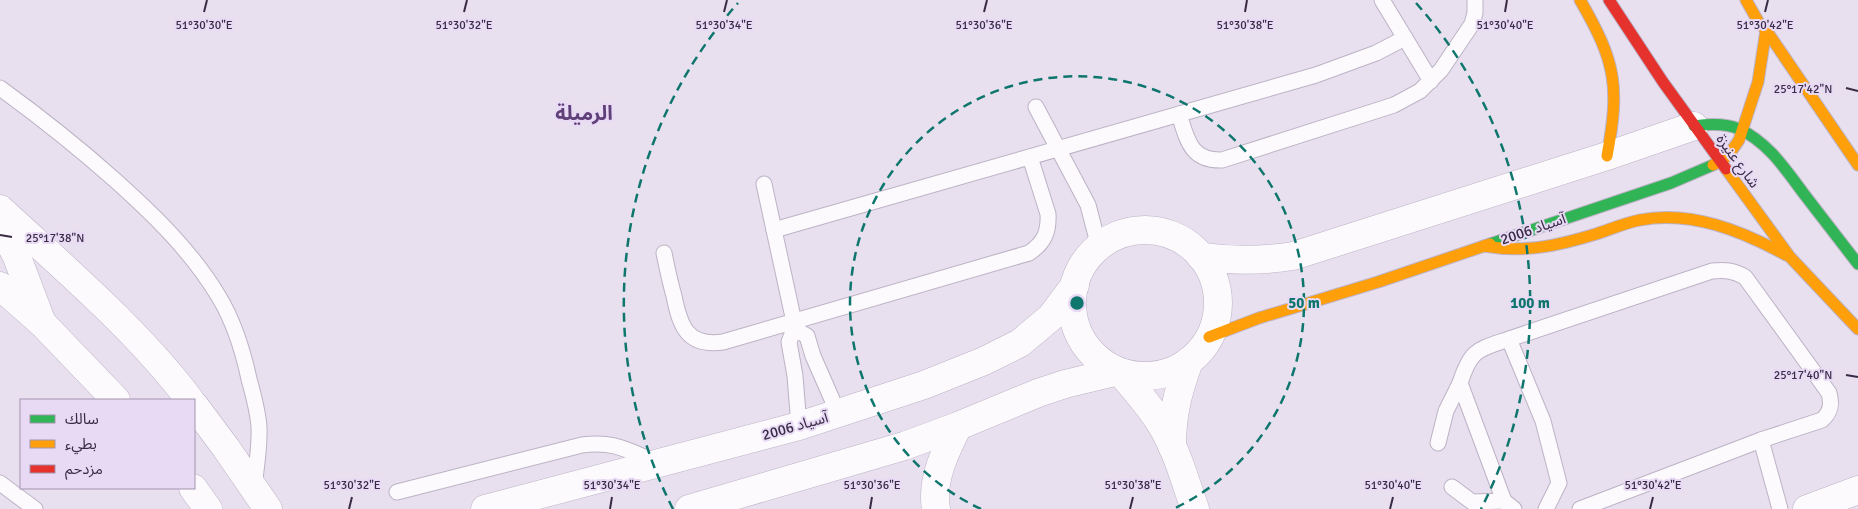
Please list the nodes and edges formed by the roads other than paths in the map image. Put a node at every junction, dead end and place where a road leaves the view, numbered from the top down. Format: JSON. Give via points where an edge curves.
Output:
{"nodes":[{"id":1,"x":1382,"y":0,"type":"edge"},
{"id":2,"x":1475,"y":0,"type":"edge"},
{"id":3,"x":1580,"y":0,"type":"edge"},
{"id":4,"x":1609,"y":0,"type":"edge"},
{"id":5,"x":1746,"y":0,"type":"edge"},
{"id":6,"x":1766,"y":30,"type":"junction"},
{"id":7,"x":1405,"y":38,"type":"junction"},
{"id":8,"x":1431,"y":81,"type":"junction"},
{"id":9,"x":0,"y":88,"type":"edge"},
{"id":10,"x":1036,"y":108,"type":"dead end"},
{"id":11,"x":1179,"y":114,"type":"junction"},
{"id":12,"x":1694,"y":126,"type":"junction"},
{"id":13,"x":1742,"y":130,"type":"junction"},
{"id":14,"x":1057,"y":149,"type":"junction"},
{"id":15,"x":1607,"y":156,"type":"junction"},
{"id":16,"x":1030,"y":157,"type":"junction"},
{"id":17,"x":1720,"y":162,"type":"junction"},
{"id":18,"x":1858,"y":165,"type":"edge"},
{"id":19,"x":764,"y":184,"type":"dead end"},
{"id":20,"x":0,"y":209,"type":"edge"},
{"id":21,"x":0,"y":223,"type":"edge"},
{"id":22,"x":774,"y":230,"type":"junction"},
{"id":23,"x":1484,"y":246,"type":"junction"},
{"id":24,"x":1099,"y":247,"type":"junction"},
{"id":25,"x":664,"y":253,"type":"dead end"},
{"id":26,"x":1201,"y":257,"type":"junction"},
{"id":27,"x":1790,"y":257,"type":"junction"},
{"id":28,"x":1858,"y":264,"type":"edge"},
{"id":29,"x":1075,"y":285,"type":"junction"},
{"id":30,"x":0,"y":286,"type":"edge"},
{"id":31,"x":43,"y":324,"type":"junction"},
{"id":32,"x":795,"y":327,"type":"junction"},
{"id":33,"x":1858,"y":329,"type":"edge"},
{"id":34,"x":1209,"y":337,"type":"junction"},
{"id":35,"x":1509,"y":339,"type":"junction"},
{"id":36,"x":1189,"y":361,"type":"junction"},
{"id":37,"x":1119,"y":373,"type":"junction"},
{"id":38,"x":1460,"y":383,"type":"junction"},
{"id":39,"x":115,"y":399,"type":"edge"},
{"id":40,"x":189,"y":399,"type":"edge"},
{"id":41,"x":195,"y":406,"type":"edge"},
{"id":42,"x":838,"y":413,"type":"junction"},
{"id":43,"x":798,"y":426,"type":"junction"},
{"id":44,"x":958,"y":426,"type":"junction"},
{"id":45,"x":1761,"y":440,"type":"junction"},
{"id":46,"x":1438,"y":443,"type":"dead end"},
{"id":47,"x":1172,"y":446,"type":"junction"},
{"id":48,"x":660,"y":464,"type":"junction"},
{"id":49,"x":0,"y":483,"type":"edge"},
{"id":50,"x":1452,"y":487,"type":"dead end"},
{"id":51,"x":194,"y":489,"type":"edge"},
{"id":52,"x":1858,"y":490,"type":"edge"},
{"id":53,"x":397,"y":492,"type":"dead end"},
{"id":54,"x":266,"y":503,"type":"edge"},
{"id":55,"x":1509,"y":505,"type":"edge"},
{"id":56,"x":1858,"y":505,"type":"edge"},
{"id":57,"x":696,"y":508,"type":"edge"},
{"id":58,"x":35,"y":509,"type":"edge"},
{"id":59,"x":208,"y":509,"type":"edge"},
{"id":60,"x":484,"y":509,"type":"edge"},
{"id":61,"x":936,"y":509,"type":"edge"},
{"id":62,"x":1194,"y":509,"type":"edge"},
{"id":63,"x":1546,"y":509,"type":"edge"},
{"id":64,"x":1580,"y":509,"type":"edge"},
{"id":65,"x":1780,"y":509,"type":"edge"},
{"id":66,"x":1807,"y":509,"type":"edge"},
{"id":67,"x":1845,"y":509,"type":"edge"}],
"edges":[{"from":1,"to":7,"type":"lane"},
{"from":2,"to":8,"type":"lane","via":[[1472,24]]},
{"from":3,"to":15,"type":"main road","via":[[1605,46],[1615,81],[1614,117]]},
{"from":4,"to":12,"type":"main road","name":"شارع عنيزة"},
{"from":5,"to":6,"type":"main road"},
{"from":6,"to":13,"type":"main road","name":"آسياد 2006","via":[[1758,82]]},
{"from":6,"to":18,"type":"main road"},
{"from":7,"to":8,"type":"lane"},
{"from":7,"to":11,"type":"lane","via":[[1346,65]]},
{"from":8,"to":11,"type":"lane","via":[[1408,99],[1394,105],[1222,160],[1197,154],[1187,140]]},
{"from":9,"to":54,"type":"lane","via":[[80,150],[130,194],[184,247],[203,272],[234,327],[244,357],[259,427]]},
{"from":10,"to":14,"type":"lane"},
{"from":11,"to":14,"type":"lane"},
{"from":12,"to":13,"type":"main road","via":[[1727,125]]},
{"from":12,"to":15,"type":"street"},
{"from":12,"to":17,"type":"main road","name":"شارع عنيزة"},
{"from":13,"to":17,"type":"main road","name":"آسياد 2006","via":[[1734,148]]},
{"from":13,"to":28,"type":"main road","via":[[1779,162]]},
{"from":14,"to":16,"type":"lane"},
{"from":14,"to":24,"type":"lane","via":[[1088,205]]},
{"from":15,"to":26,"type":"street","via":[[1293,256],[1247,261]]},
{"from":16,"to":22,"type":"lane"},
{"from":16,"to":32,"type":"lane","via":[[1048,214],[1047,233],[1037,248],[1021,256]]},
{"from":17,"to":23,"type":"main road","name":"آسياد 2006","via":[[1671,183]]},
{"from":17,"to":27,"type":"main road","name":"شارع عنيزة"},
{"from":19,"to":22,"type":"lane"},
{"from":20,"to":40,"type":"street","via":[[92,293]]},
{"from":21,"to":31,"type":"street","via":[[21,265]]},
{"from":22,"to":32,"type":"lane"},
{"from":23,"to":27,"type":"main road","via":[[1514,251],[1545,248],[1634,222],[1668,218],[1723,228],[1769,245]]},
{"from":23,"to":34,"type":"main road","name":"آسياد 2006"},
{"from":24,"to":26,"type":"street","via":[[1112,237],[1128,232],[1160,231],[1190,245]]},
{"from":24,"to":29,"type":"street","via":[[1088,258]]},
{"from":25,"to":32,"type":"lane","via":[[680,322],[691,336],[701,342],[712,344]]},
{"from":26,"to":34,"type":"street","via":[[1211,271],[1219,304]]},
{"from":27,"to":33,"type":"main road","name":"شارع عنيزة"},
{"from":29,"to":37,"type":"street","via":[[1076,319],[1081,335],[1101,362]]},
{"from":29,"to":42,"type":"street","name":"آسياد 2006","via":[[1064,302],[1036,331],[1003,353],[924,385]]},
{"from":30,"to":31,"type":"street"},
{"from":31,"to":39,"type":"street"},
{"from":32,"to":42,"type":"lane","via":[[807,336]]},
{"from":32,"to":43,"type":"lane","via":[[789,342]]},
{"from":34,"to":36,"type":"street"},
{"from":35,"to":38,"type":"lane","via":[[1474,354]]},
{"from":35,"to":45,"type":"lane","via":[[1712,271],[1736,272],[1752,286],[1832,401],[1831,409],[1822,420]]},
{"from":35,"to":63,"type":"lane","via":[[1543,421],[1559,483]]},
{"from":36,"to":37,"type":"street","via":[[1153,376]]},
{"from":36,"to":47,"type":"street","via":[[1175,403]]},
{"from":37,"to":44,"type":"street","via":[[1084,379],[1038,393]]},
{"from":37,"to":47,"type":"street","via":[[1150,408]]},
{"from":38,"to":46,"type":"lane","via":[[1446,411]]},
{"from":38,"to":55,"type":"lane"},
{"from":41,"to":54,"type":"street"},
{"from":42,"to":43,"type":"street","name":"آسياد 2006"},
{"from":43,"to":48,"type":"street","name":"آسياد 2006"},
{"from":44,"to":57,"type":"street","via":[[904,446]]},
{"from":44,"to":61,"type":"street","via":[[937,476]]},
{"from":45,"to":64,"type":"lane"},
{"from":45,"to":65,"type":"lane"},
{"from":47,"to":62,"type":"street"},
{"from":48,"to":53,"type":"lane","via":[[620,446],[595,444]]},
{"from":48,"to":60,"type":"street","name":"آسياد 2006"},
{"from":49,"to":58,"type":"lane"},
{"from":50,"to":55,"type":"lane","via":[[1472,502]]},
{"from":51,"to":59,"type":"street"},
{"from":52,"to":66,"type":"street"},
{"from":56,"to":67,"type":"street"}]}
